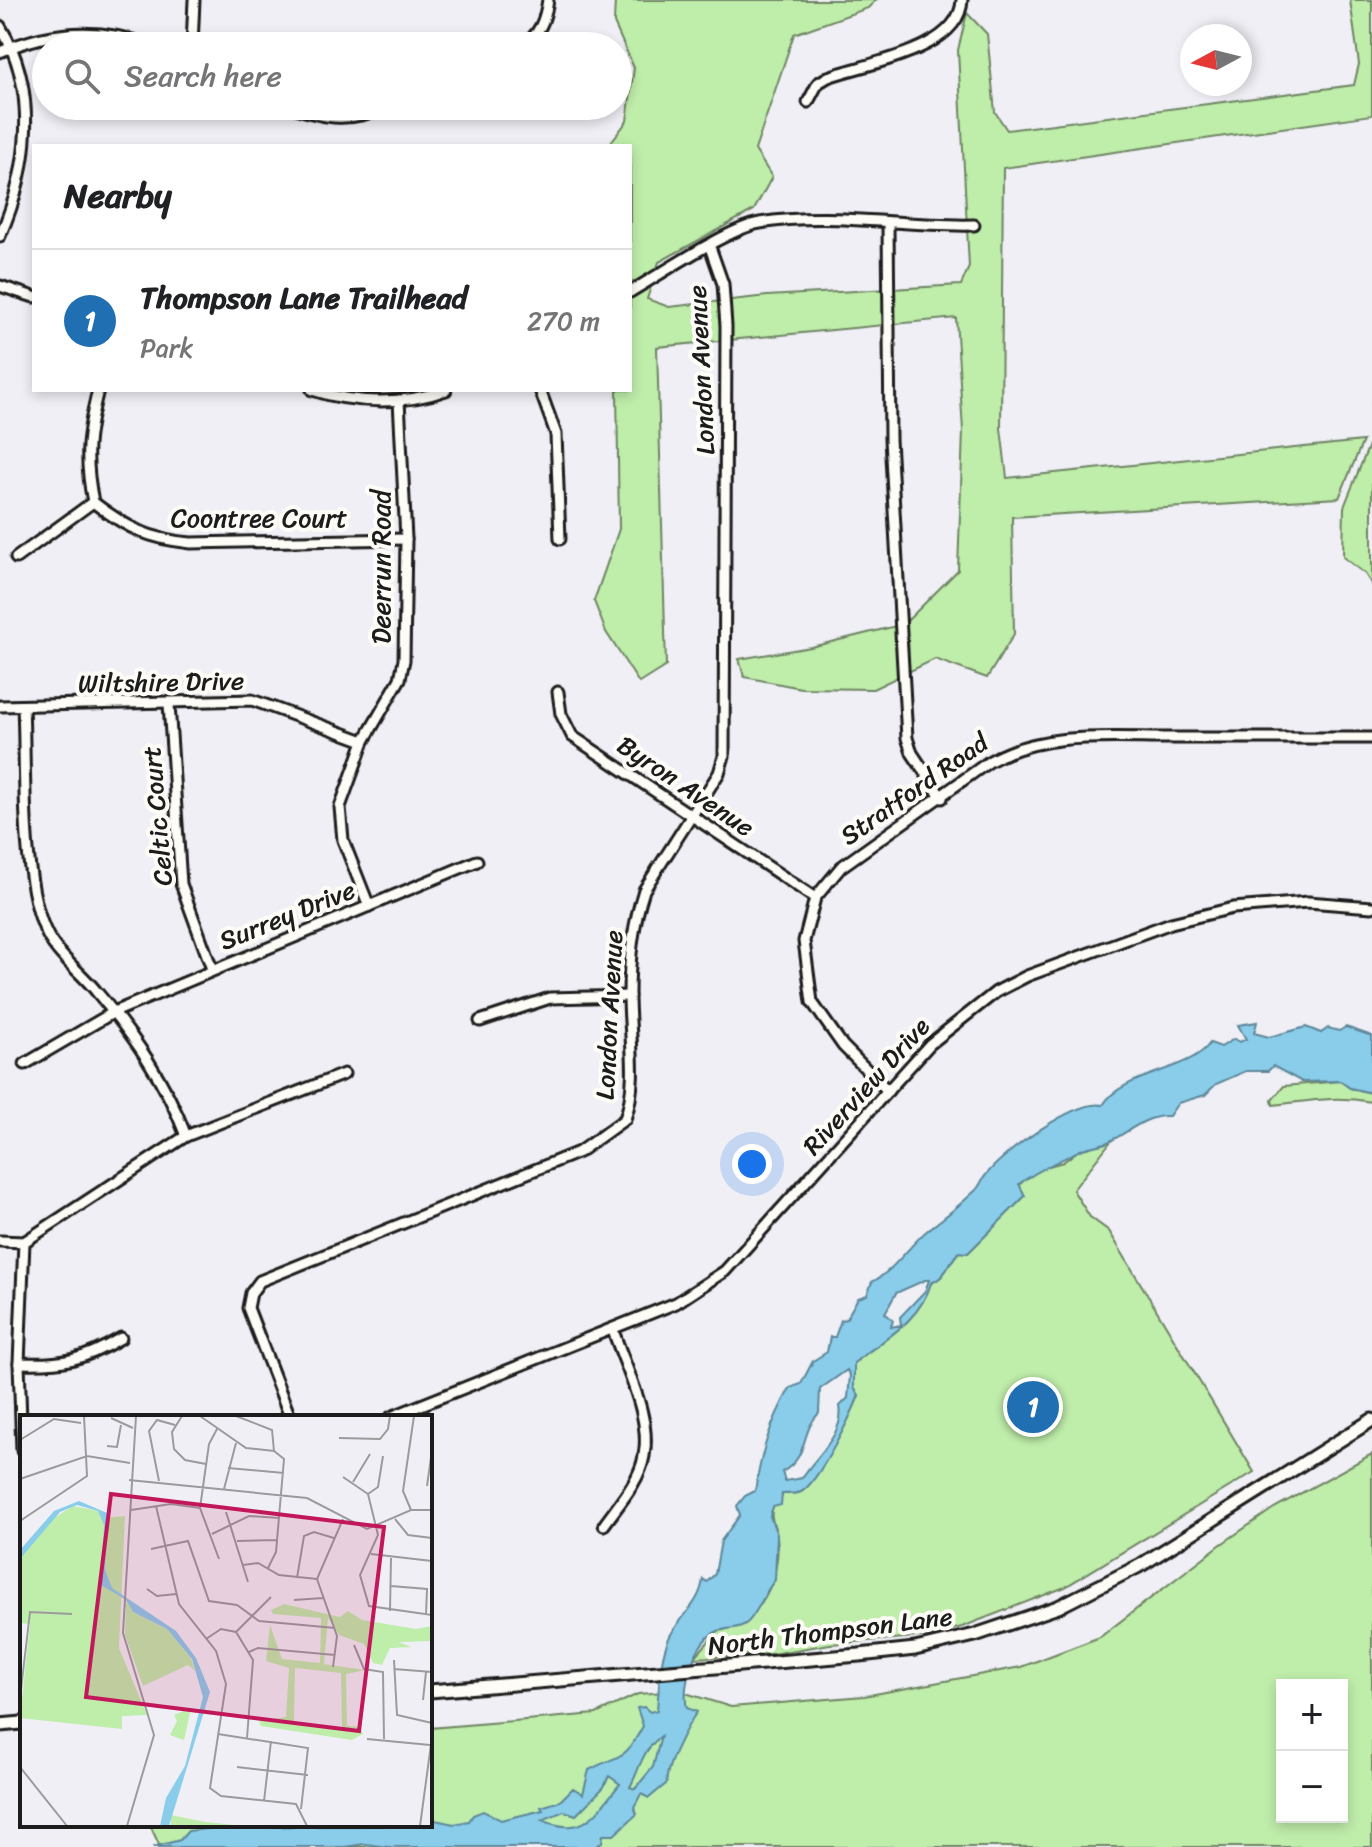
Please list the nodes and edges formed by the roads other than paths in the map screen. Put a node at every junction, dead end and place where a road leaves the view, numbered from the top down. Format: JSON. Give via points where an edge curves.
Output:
{"nodes":[{"id":1,"x":194,"y":0,"type":"edge"},
{"id":2,"x":548,"y":0,"type":"edge"},
{"id":3,"x":962,"y":0,"type":"edge"},
{"id":4,"x":0,"y":26,"type":"edge"},
{"id":5,"x":55,"y":32,"type":"edge"},
{"id":6,"x":100,"y":32,"type":"edge"},
{"id":7,"x":193,"y":32,"type":"edge"},
{"id":8,"x":538,"y":32,"type":"edge"},
{"id":9,"x":32,"y":39,"type":"edge"},
{"id":10,"x":12,"y":46,"type":"junction"},
{"id":11,"x":0,"y":52,"type":"edge"},
{"id":12,"x":808,"y":102,"type":"dead end"},
{"id":13,"x":888,"y":224,"type":"junction"},
{"id":14,"x":974,"y":225,"type":"dead end"},
{"id":15,"x":0,"y":236,"type":"edge"},
{"id":16,"x":710,"y":247,"type":"junction"},
{"id":17,"x":0,"y":286,"type":"edge"},
{"id":18,"x":632,"y":291,"type":"edge"},
{"id":19,"x":32,"y":296,"type":"edge"},
{"id":20,"x":98,"y":392,"type":"edge"},
{"id":21,"x":318,"y":392,"type":"edge"},
{"id":22,"x":437,"y":392,"type":"edge"},
{"id":23,"x":541,"y":392,"type":"edge"},
{"id":24,"x":399,"y":400,"type":"junction"},
{"id":25,"x":93,"y":502,"type":"junction"},
{"id":26,"x":406,"y":539,"type":"junction"},
{"id":27,"x":560,"y":539,"type":"dead end"},
{"id":28,"x":16,"y":558,"type":"dead end"},
{"id":29,"x":558,"y":692,"type":"dead end"},
{"id":30,"x":169,"y":704,"type":"junction"},
{"id":31,"x":0,"y":706,"type":"edge"},
{"id":32,"x":23,"y":706,"type":"junction"},
{"id":33,"x":1372,"y":738,"type":"edge"},
{"id":34,"x":364,"y":741,"type":"junction"},
{"id":35,"x":942,"y":798,"type":"junction"},
{"id":36,"x":691,"y":818,"type":"junction"},
{"id":37,"x":477,"y":861,"type":"dead end"},
{"id":38,"x":815,"y":898,"type":"junction"},
{"id":39,"x":369,"y":906,"type":"junction"},
{"id":40,"x":1372,"y":907,"type":"edge"},
{"id":41,"x":212,"y":969,"type":"junction"},
{"id":42,"x":629,"y":996,"type":"junction"},
{"id":43,"x":114,"y":1012,"type":"junction"},
{"id":44,"x":480,"y":1021,"type":"dead end"},
{"id":45,"x":25,"y":1064,"type":"dead end"},
{"id":46,"x":344,"y":1074,"type":"dead end"},
{"id":47,"x":888,"y":1091,"type":"junction"},
{"id":48,"x":186,"y":1136,"type":"junction"},
{"id":49,"x":0,"y":1241,"type":"edge"},
{"id":50,"x":24,"y":1242,"type":"junction"},
{"id":51,"x":613,"y":1330,"type":"junction"},
{"id":52,"x":121,"y":1338,"type":"dead end"},
{"id":53,"x":19,"y":1363,"type":"junction"},
{"id":54,"x":21,"y":1415,"type":"edge"},
{"id":55,"x":289,"y":1415,"type":"edge"},
{"id":56,"x":396,"y":1415,"type":"edge"},
{"id":57,"x":1372,"y":1420,"type":"edge"},
{"id":58,"x":604,"y":1525,"type":"dead end"},
{"id":59,"x":432,"y":1691,"type":"edge"},
{"id":60,"x":20,"y":1723,"type":"edge"},
{"id":61,"x":0,"y":1725,"type":"edge"}],
"edges":[{"from":1,"to":7,"type":"street"},
{"from":2,"to":8,"type":"street"},
{"from":3,"to":12,"type":"street","via":[[956,20],[942,35],[902,55],[828,77],[818,83]]},
{"from":4,"to":10,"type":"street"},
{"from":5,"to":6,"type":"street"},
{"from":9,"to":10,"type":"street"},
{"from":10,"to":11,"type":"street"},
{"from":10,"to":15,"type":"street","via":[[25,113],[25,155],[15,201]]},
{"from":13,"to":14,"type":"street"},
{"from":13,"to":16,"type":"street","via":[[869,219],[759,223]]},
{"from":13,"to":35,"type":"street","via":[[890,439],[907,738]]},
{"from":16,"to":18,"type":"street"},
{"from":16,"to":36,"type":"street","name":"London Avenue","via":[[723,284],[726,326],[725,731],[719,773]]},
{"from":17,"to":19,"type":"street"},
{"from":20,"to":25,"type":"street","via":[[86,438]]},
{"from":21,"to":24,"type":"street"},
{"from":22,"to":24,"type":"street"},
{"from":23,"to":27,"type":"street","via":[[556,434]]},
{"from":24,"to":26,"type":"street","name":"Deerrun Road"},
{"from":25,"to":26,"type":"street","name":"Coontree Court","via":[[124,525],[159,541]]},
{"from":25,"to":28,"type":"street"},
{"from":26,"to":34,"type":"street","name":"Deerrun Road","via":[[407,621],[400,679]]},
{"from":29,"to":36,"type":"street","name":"Byron Avenue","via":[[572,736]]},
{"from":30,"to":32,"type":"street","name":"Wiltshire Drive"},
{"from":30,"to":34,"type":"street","name":"Wiltshire Drive","via":[[252,700]]},
{"from":30,"to":41,"type":"street","name":"Celtic Court","via":[[181,884]]},
{"from":31,"to":32,"type":"street","name":"Wiltshire Drive"},
{"from":32,"to":43,"type":"street","via":[[35,905],[49,938]]},
{"from":33,"to":35,"type":"street","name":"Stratford Road","via":[[1043,741],[990,761]]},
{"from":34,"to":39,"type":"street","name":"Deerrun Road","via":[[340,807],[340,824]]},
{"from":35,"to":38,"type":"street","name":"Stratford Road","via":[[841,867]]},
{"from":36,"to":38,"type":"street","name":"Byron Avenue"},
{"from":36,"to":42,"type":"street","name":"London Avenue","via":[[644,890],[632,942]]},
{"from":37,"to":39,"type":"street","name":"Surrey Drive"},
{"from":38,"to":47,"type":"street","name":"Stratford Road","via":[[804,941],[812,1002],[843,1046]]},
{"from":39,"to":41,"type":"street","name":"Surrey Drive"},
{"from":40,"to":47,"type":"street","name":"Riverview Drive","via":[[1308,902],[1233,908],[1171,923],[1027,976],[957,1019]]},
{"from":41,"to":43,"type":"street","name":"Surrey Drive"},
{"from":42,"to":44,"type":"street","via":[[550,998]]},
{"from":42,"to":55,"type":"street","name":"London Avenue","via":[[631,1102],[625,1119],[608,1134],[579,1152],[260,1281],[248,1308]]},
{"from":43,"to":45,"type":"street","name":"Surrey Drive"},
{"from":43,"to":48,"type":"street","via":[[158,1074]]},
{"from":46,"to":48,"type":"street"},
{"from":47,"to":51,"type":"street","name":"Riverview Drive","via":[[725,1271],[676,1303]]},
{"from":48,"to":50,"type":"street"},
{"from":49,"to":50,"type":"street"},
{"from":50,"to":53,"type":"street"},
{"from":51,"to":56,"type":"street","name":"Riverview Drive"},
{"from":51,"to":58,"type":"street","via":[[645,1428],[644,1457]]},
{"from":52,"to":53,"type":"street","via":[[88,1358]]},
{"from":53,"to":54,"type":"street"},
{"from":57,"to":59,"type":"main road","name":"North Thompson Lane","via":[[1141,1565],[1022,1622],[915,1649]]},
{"from":60,"to":61,"type":"main road"}]}
